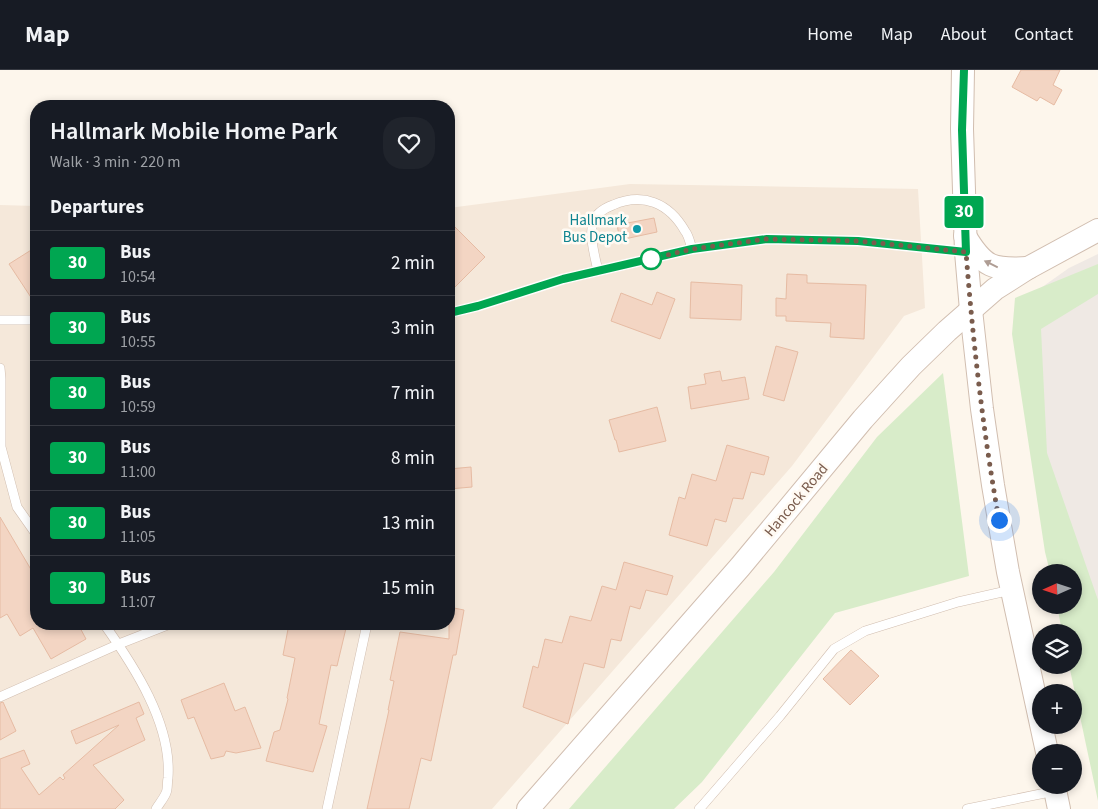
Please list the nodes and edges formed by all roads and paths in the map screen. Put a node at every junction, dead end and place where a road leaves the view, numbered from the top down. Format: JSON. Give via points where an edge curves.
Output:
{"nodes":[{"id":1,"x":964,"y":70,"type":"edge"},
{"id":2,"x":1098,"y":230,"type":"edge"},
{"id":3,"x":965,"y":244,"type":"junction"},
{"id":4,"x":692,"y":249,"type":"junction"},
{"id":5,"x":1028,"y":268,"type":"junction"},
{"id":6,"x":598,"y":272,"type":"junction"},
{"id":7,"x":971,"y":310,"type":"junction"},
{"id":8,"x":455,"y":312,"type":"edge"},
{"id":9,"x":0,"y":320,"type":"edge"},
{"id":10,"x":30,"y":320,"type":"edge"},
{"id":11,"x":0,"y":368,"type":"edge"},
{"id":12,"x":30,"y":525,"type":"edge"},
{"id":13,"x":1012,"y":590,"type":"junction"},
{"id":14,"x":108,"y":630,"type":"edge"},
{"id":15,"x":155,"y":630,"type":"edge"},
{"id":16,"x":366,"y":630,"type":"edge"},
{"id":17,"x":119,"y":644,"type":"junction"},
{"id":18,"x":0,"y":697,"type":"edge"},
{"id":19,"x":1044,"y":744,"type":"edge"},
{"id":20,"x":1056,"y":795,"type":"edge"},
{"id":21,"x":156,"y":809,"type":"edge"},
{"id":22,"x":327,"y":809,"type":"edge"},
{"id":23,"x":528,"y":809,"type":"edge"},
{"id":24,"x":699,"y":809,"type":"edge"},
{"id":25,"x":970,"y":809,"type":"edge"}],
"edges":[{"from":1,"to":3,"type":"street"},
{"from":2,"to":5,"type":"street","name":"Hancock Road"},
{"from":3,"to":4,"type":"lane","via":[[767,239]]},
{"from":5,"to":3,"type":"street","one_way":true,"via":[[995,267]]},
{"from":3,"to":7,"type":"street"},
{"from":4,"to":6,"type":"lane"},
{"from":4,"to":6,"type":"lane","via":[[686,232],[665,208],[651,201],[636,199],[620,202],[603,210],[593,221],[592,238]]},
{"from":5,"to":7,"type":"street","name":"Hancock Road","via":[[995,288]]},
{"from":6,"to":8,"type":"lane","via":[[563,279]]},
{"from":7,"to":13,"type":"street","via":[[992,485]]},
{"from":7,"to":23,"type":"street","name":"Hancock Road","via":[[911,366],[863,419],[740,567]]},
{"from":9,"to":10,"type":"lane"},
{"from":11,"to":12,"type":"lane","via":[[1,448],[17,507]]},
{"from":13,"to":19,"type":"street"},
{"from":13,"to":24,"type":"lane","via":[[958,602],[865,631],[834,649]]},
{"from":14,"to":17,"type":"lane"},
{"from":15,"to":17,"type":"lane"},
{"from":16,"to":22,"type":"lane"},
{"from":17,"to":18,"type":"lane"},
{"from":17,"to":21,"type":"lane","via":[[151,702],[163,732],[169,764],[167,792]]},
{"from":20,"to":25,"type":"lane"}]}
